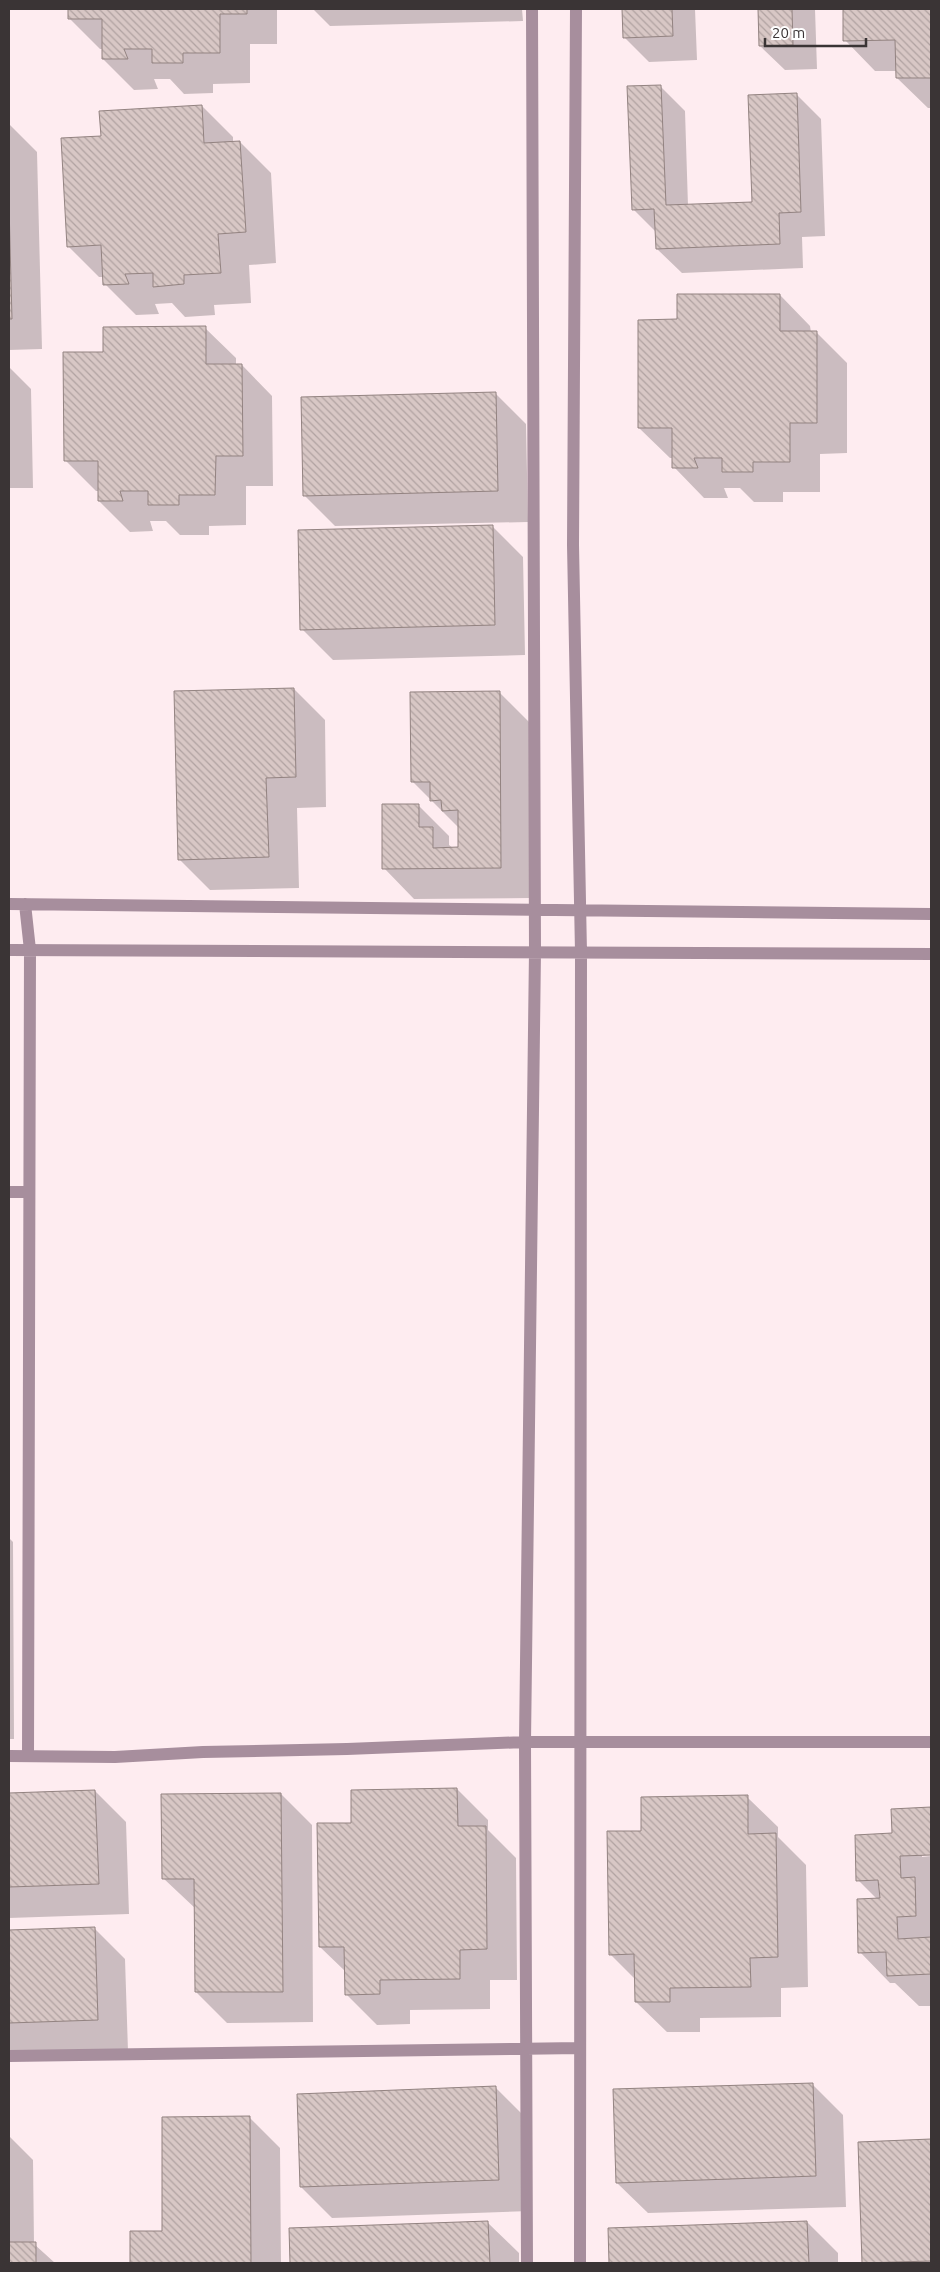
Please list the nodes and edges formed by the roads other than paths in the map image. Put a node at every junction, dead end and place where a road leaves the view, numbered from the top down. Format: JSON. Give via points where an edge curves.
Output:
{"nodes":[{"id":1,"x":532,"y":9,"type":"edge"},
{"id":2,"x":576,"y":9,"type":"edge"},
{"id":3,"x":9,"y":904,"type":"edge"},
{"id":4,"x":25,"y":904,"type":"junction"},
{"id":5,"x":534,"y":910,"type":"junction"},
{"id":6,"x":580,"y":910,"type":"junction"},
{"id":7,"x":931,"y":914,"type":"edge"},
{"id":8,"x":9,"y":950,"type":"edge"},
{"id":9,"x":30,"y":950,"type":"junction"},
{"id":10,"x":535,"y":951,"type":"junction"},
{"id":11,"x":581,"y":952,"type":"junction"},
{"id":12,"x":931,"y":954,"type":"edge"},
{"id":13,"x":9,"y":1192,"type":"edge"},
{"id":14,"x":30,"y":1192,"type":"junction"},
{"id":15,"x":581,"y":1741,"type":"junction"},
{"id":16,"x":525,"y":1742,"type":"junction"},
{"id":17,"x":931,"y":1742,"type":"edge"},
{"id":18,"x":9,"y":1756,"type":"edge"},
{"id":19,"x":28,"y":1756,"type":"junction"},
{"id":20,"x":527,"y":2048,"type":"junction"},
{"id":21,"x":580,"y":2048,"type":"junction"},
{"id":22,"x":9,"y":2056,"type":"edge"},
{"id":23,"x":527,"y":2263,"type":"edge"},
{"id":24,"x":580,"y":2263,"type":"edge"}],
"edges":[{"from":1,"to":5,"type":"street"},
{"from":2,"to":6,"type":"street","via":[[573,544]]},
{"from":3,"to":4,"type":"street"},
{"from":4,"to":5,"type":"street"},
{"from":4,"to":9,"type":"street"},
{"from":5,"to":6,"type":"street"},
{"from":5,"to":10,"type":"street"},
{"from":6,"to":7,"type":"street"},
{"from":6,"to":11,"type":"street"},
{"from":8,"to":9,"type":"street"},
{"from":9,"to":10,"type":"street"},
{"from":9,"to":14,"type":"street"},
{"from":10,"to":11,"type":"street"},
{"from":10,"to":16,"type":"street"},
{"from":11,"to":12,"type":"street"},
{"from":11,"to":15,"type":"street"},
{"from":13,"to":14,"type":"street"},
{"from":14,"to":19,"type":"street"},
{"from":15,"to":16,"type":"street"},
{"from":15,"to":17,"type":"street"},
{"from":15,"to":21,"type":"street"},
{"from":16,"to":19,"type":"street","via":[[114,1757]]},
{"from":16,"to":20,"type":"street"},
{"from":18,"to":19,"type":"street"},
{"from":20,"to":21,"type":"street"},
{"from":20,"to":22,"type":"street"},
{"from":20,"to":23,"type":"street"},
{"from":21,"to":24,"type":"street"}]}
